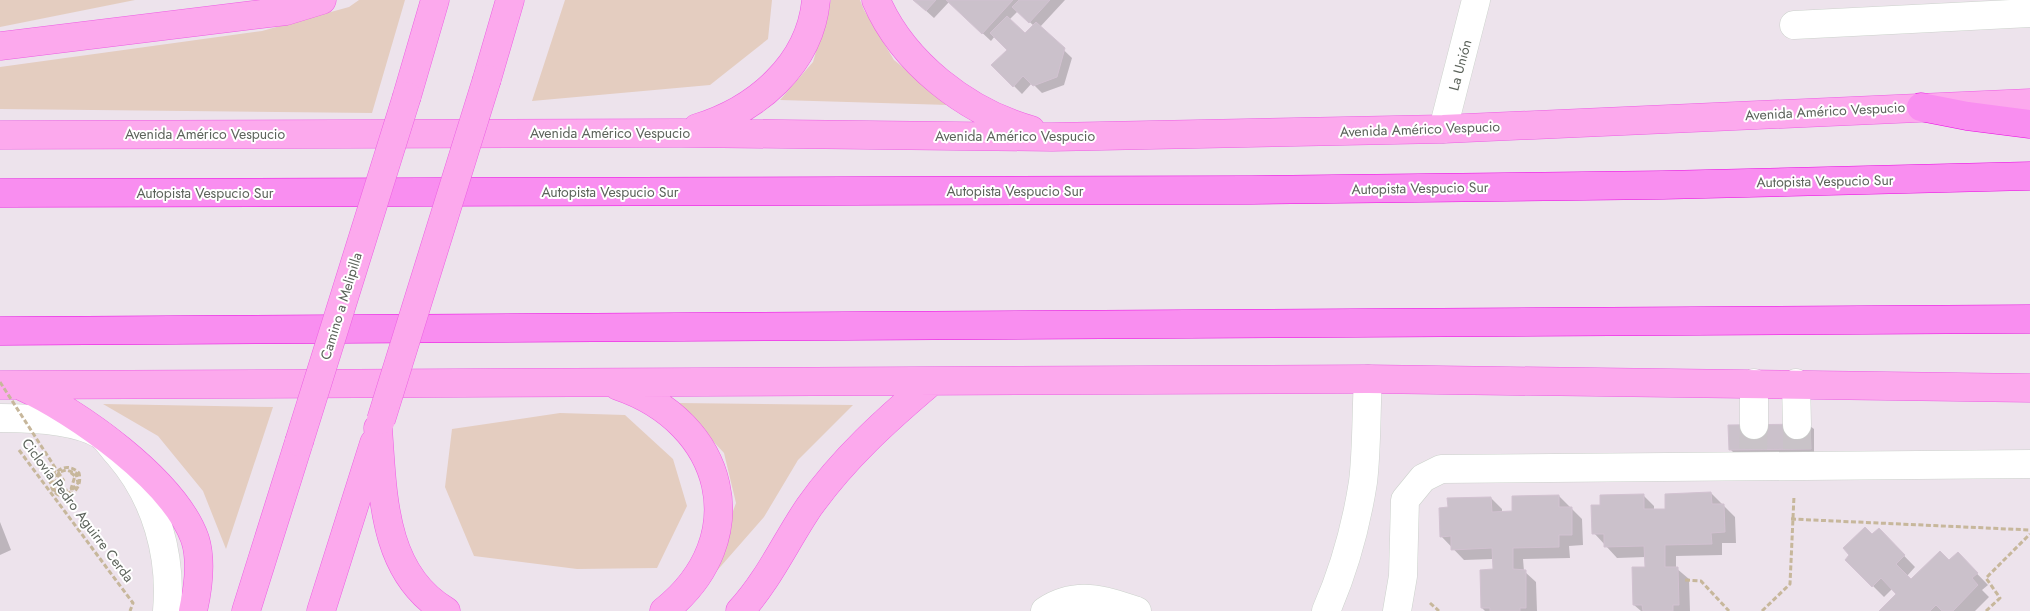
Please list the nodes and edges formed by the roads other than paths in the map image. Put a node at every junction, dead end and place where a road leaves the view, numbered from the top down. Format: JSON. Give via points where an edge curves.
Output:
{"nodes":[{"id":1,"x":322,"y":0,"type":"edge"},
{"id":2,"x":435,"y":0,"type":"edge"},
{"id":3,"x":816,"y":0,"type":"edge"},
{"id":4,"x":876,"y":0,"type":"edge"},
{"id":5,"x":1478,"y":1,"type":"edge"},
{"id":6,"x":511,"y":5,"type":"edge"},
{"id":7,"x":2030,"y":13,"type":"edge"},
{"id":8,"x":1794,"y":24,"type":"dead end"},
{"id":9,"x":0,"y":46,"type":"edge"},
{"id":10,"x":2030,"y":103,"type":"edge"},
{"id":11,"x":1921,"y":107,"type":"junction"},
{"id":12,"x":2030,"y":124,"type":"edge"},
{"id":13,"x":1443,"y":129,"type":"junction"},
{"id":14,"x":681,"y":133,"type":"junction"},
{"id":15,"x":0,"y":134,"type":"edge"},
{"id":16,"x":1052,"y":137,"type":"junction"},
{"id":17,"x":2030,"y":176,"type":"edge"},
{"id":18,"x":0,"y":193,"type":"edge"},
{"id":19,"x":2030,"y":319,"type":"edge"},
{"id":20,"x":0,"y":331,"type":"edge"},
{"id":21,"x":1368,"y":379,"type":"junction"},
{"id":22,"x":931,"y":382,"type":"junction"},
{"id":23,"x":607,"y":383,"type":"junction"},
{"id":24,"x":1754,"y":383,"type":"junction"},
{"id":25,"x":1796,"y":383,"type":"junction"},
{"id":26,"x":5,"y":384,"type":"edge"},
{"id":27,"x":2030,"y":388,"type":"edge"},
{"id":28,"x":0,"y":418,"type":"edge"},
{"id":29,"x":379,"y":424,"type":"junction"},
{"id":30,"x":101,"y":435,"type":"junction"},
{"id":31,"x":1797,"y":446,"type":"junction"},
{"id":32,"x":1753,"y":447,"type":"junction"},
{"id":33,"x":2030,"y":464,"type":"edge"},
{"id":34,"x":167,"y":611,"type":"edge"},
{"id":35,"x":193,"y":611,"type":"edge"},
{"id":36,"x":246,"y":611,"type":"edge"},
{"id":37,"x":321,"y":611,"type":"edge"},
{"id":38,"x":446,"y":611,"type":"edge"},
{"id":39,"x":664,"y":611,"type":"edge"},
{"id":40,"x":740,"y":611,"type":"edge"},
{"id":41,"x":1045,"y":611,"type":"edge"},
{"id":42,"x":1137,"y":611,"type":"edge"},
{"id":43,"x":1326,"y":611,"type":"edge"},
{"id":44,"x":1397,"y":611,"type":"edge"}],
"edges":[{"from":1,"to":9,"type":"main road","via":[[286,12]]},
{"from":2,"to":36,"type":"main road","name":"Camino a Melipilla","bridge":true},
{"from":3,"to":14,"type":"main road","via":[[800,51],[776,82],[735,113]]},
{"from":4,"to":16,"type":"main road","via":[[910,52],[944,85],[988,113]]},
{"from":5,"to":13,"type":"street","name":"La Unión"},
{"from":6,"to":29,"type":"main road","bridge":true},
{"from":7,"to":8,"type":"street"},
{"from":10,"to":11,"type":"main road","name":"Avenida Américo Vespucio"},
{"from":11,"to":12,"type":"highway"},
{"from":11,"to":13,"type":"main road","name":"Avenida Américo Vespucio"},
{"from":13,"to":16,"type":"main road","name":"Avenida Américo Vespucio"},
{"from":14,"to":15,"type":"main road","name":"Avenida Américo Vespucio"},
{"from":14,"to":16,"type":"main road","name":"Avenida Américo Vespucio"},
{"from":17,"to":18,"type":"highway","name":"Autopista Vespucio Sur","via":[[1673,185],[1242,190]]},
{"from":19,"to":20,"type":"highway"},
{"from":21,"to":22,"type":"main road"},
{"from":21,"to":24,"type":"main road"},
{"from":21,"to":43,"type":"street","via":[[1363,480],[1355,525]]},
{"from":22,"to":23,"type":"main road"},
{"from":22,"to":40,"type":"main road","via":[[877,429],[836,473],[809,507]]},
{"from":23,"to":26,"type":"main road"},
{"from":23,"to":39,"type":"main road","via":[[633,391],[677,421],[694,440],[717,484],[720,518],[712,550],[692,584]]},
{"from":24,"to":25,"type":"main road"},
{"from":24,"to":32,"type":"street"},
{"from":25,"to":27,"type":"main road"},
{"from":25,"to":31,"type":"street"},
{"from":26,"to":30,"type":"main road","via":[[46,398]]},
{"from":28,"to":30,"type":"street","via":[[44,419]]},
{"from":29,"to":37,"type":"main road"},
{"from":29,"to":38,"type":"main road","via":[[383,499],[395,549],[414,582]]},
{"from":30,"to":34,"type":"street","via":[[135,477],[148,502],[168,563]]},
{"from":30,"to":35,"type":"main road","via":[[161,490],[188,524],[198,561]]},
{"from":31,"to":32,"type":"street"},
{"from":31,"to":33,"type":"street"},
{"from":32,"to":44,"type":"street","via":[[1441,469],[1423,478],[1405,500],[1403,576]]},
{"from":41,"to":42,"type":"street","via":[[1057,603],[1089,597]]}]}
